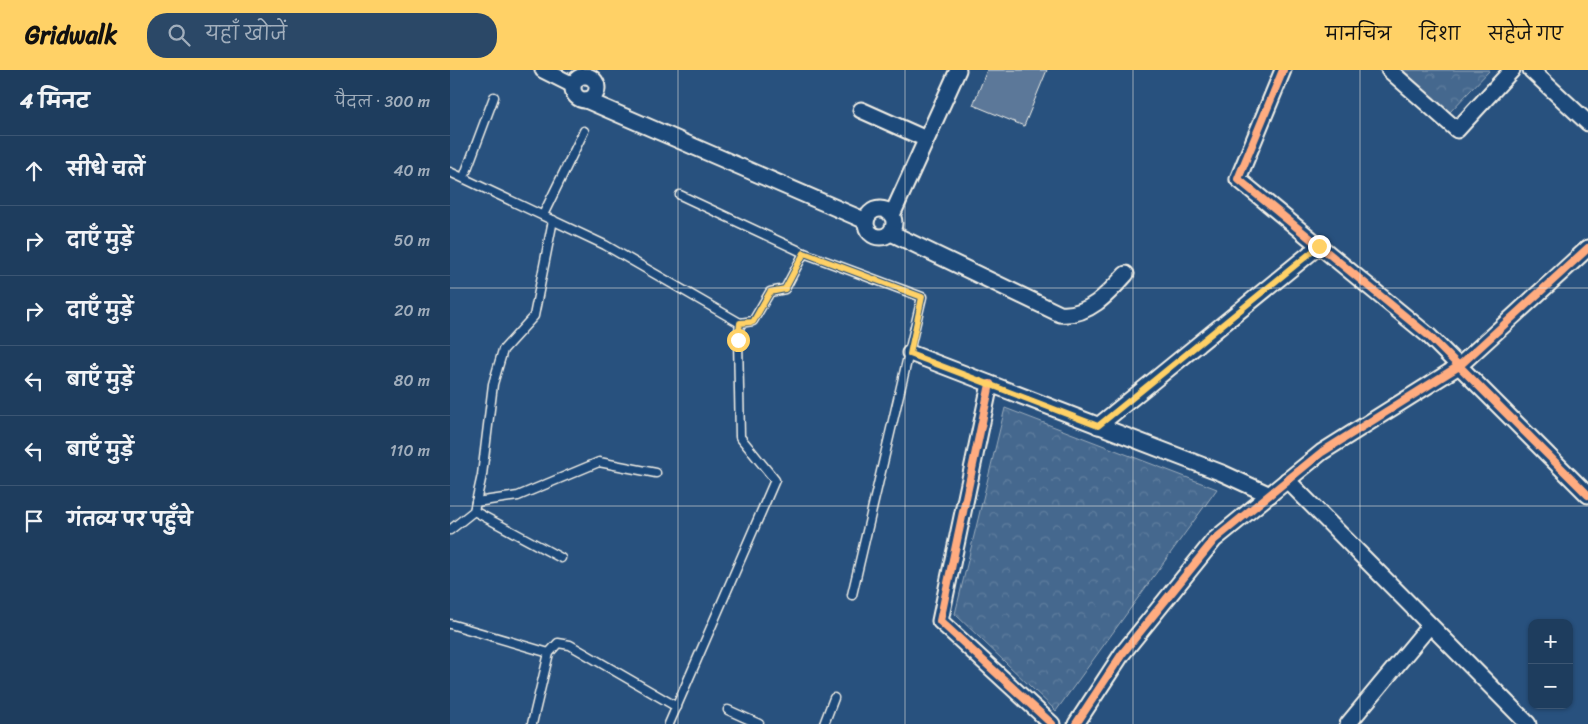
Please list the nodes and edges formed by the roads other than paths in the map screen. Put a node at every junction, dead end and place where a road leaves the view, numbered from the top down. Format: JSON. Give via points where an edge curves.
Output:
{"nodes":[{"id":1,"x":543,"y":70,"type":"edge"},
{"id":2,"x":958,"y":70,"type":"edge"},
{"id":3,"x":1283,"y":70,"type":"edge"},
{"id":4,"x":1389,"y":70,"type":"edge"},
{"id":5,"x":1512,"y":70,"type":"edge"},
{"id":6,"x":1531,"y":70,"type":"edge"},
{"id":7,"x":582,"y":77,"type":"edge"},
{"id":8,"x":494,"y":97,"type":"dead end"},
{"id":9,"x":861,"y":110,"type":"dead end"},
{"id":10,"x":1588,"y":123,"type":"edge"},
{"id":11,"x":584,"y":131,"type":"dead end"},
{"id":12,"x":926,"y":139,"type":"junction"},
{"id":13,"x":450,"y":172,"type":"edge"},
{"id":14,"x":464,"y":177,"type":"junction"},
{"id":15,"x":680,"y":195,"type":"dead end"},
{"id":16,"x":892,"y":215,"type":"junction"},
{"id":17,"x":543,"y":216,"type":"junction"},
{"id":18,"x":552,"y":220,"type":"junction"},
{"id":19,"x":866,"y":221,"type":"junction"},
{"id":20,"x":891,"y":233,"type":"junction"},
{"id":21,"x":1319,"y":246,"type":"junction"},
{"id":22,"x":1588,"y":248,"type":"edge"},
{"id":23,"x":804,"y":253,"type":"junction"},
{"id":24,"x":1126,"y":274,"type":"dead end"},
{"id":25,"x":740,"y":323,"type":"junction"},
{"id":26,"x":910,"y":354,"type":"junction"},
{"id":27,"x":1459,"y":366,"type":"junction"},
{"id":28,"x":990,"y":384,"type":"junction"},
{"id":29,"x":1098,"y":426,"type":"junction"},
{"id":30,"x":656,"y":473,"type":"dead end"},
{"id":31,"x":1288,"y":480,"type":"junction"},
{"id":32,"x":1270,"y":495,"type":"junction"},
{"id":33,"x":1588,"y":495,"type":"edge"},
{"id":34,"x":476,"y":502,"type":"junction"},
{"id":35,"x":474,"y":511,"type":"junction"},
{"id":36,"x":450,"y":530,"type":"edge"},
{"id":37,"x":561,"y":558,"type":"dead end"},
{"id":38,"x":852,"y":595,"type":"dead end"},
{"id":39,"x":450,"y":624,"type":"edge"},
{"id":40,"x":1430,"y":625,"type":"junction"},
{"id":41,"x":549,"y":652,"type":"junction"},
{"id":42,"x":834,"y":698,"type":"dead end"},
{"id":43,"x":677,"y":707,"type":"junction"},
{"id":44,"x":728,"y":710,"type":"dead end"},
{"id":45,"x":532,"y":724,"type":"edge"},
{"id":46,"x":669,"y":724,"type":"edge"},
{"id":47,"x":759,"y":724,"type":"edge"},
{"id":48,"x":824,"y":724,"type":"edge"},
{"id":49,"x":1052,"y":724,"type":"edge"},
{"id":50,"x":1076,"y":724,"type":"edge"},
{"id":51,"x":1348,"y":724,"type":"edge"},
{"id":52,"x":1528,"y":724,"type":"edge"}],
"edges":[{"from":1,"to":7,"type":"street"},
{"from":2,"to":12,"type":"street"},
{"from":3,"to":21,"type":"street","via":[[1238,179]]},
{"from":4,"to":5,"type":"street","via":[[1457,130]]},
{"from":6,"to":10,"type":"street"},
{"from":7,"to":19,"type":"street","via":[[593,79],[597,86],[596,93],[586,100]]},
{"from":8,"to":14,"type":"lane"},
{"from":9,"to":12,"type":"street"},
{"from":11,"to":17,"type":"lane"},
{"from":12,"to":16,"type":"street"},
{"from":13,"to":14,"type":"lane"},
{"from":14,"to":17,"type":"lane"},
{"from":15,"to":23,"type":"lane"},
{"from":16,"to":19,"type":"street","via":[[879,209],[870,213]]},
{"from":16,"to":20,"type":"street"},
{"from":17,"to":18,"type":"lane"},
{"from":18,"to":25,"type":"lane","via":[[605,245]]},
{"from":18,"to":34,"type":"lane","via":[[534,316],[503,350],[493,384]]},
{"from":19,"to":20,"type":"street","via":[[867,230],[873,236],[882,238]]},
{"from":20,"to":24,"type":"street","via":[[1060,314],[1085,310]]},
{"from":21,"to":27,"type":"street","via":[[1429,336]]},
{"from":21,"to":29,"type":"street"},
{"from":22,"to":27,"type":"street"},
{"from":23,"to":25,"type":"lane","via":[[785,289],[770,292],[753,322]]},
{"from":23,"to":26,"type":"lane","via":[[922,297]]},
{"from":25,"to":43,"type":"lane","via":[[740,437],[775,480]]},
{"from":26,"to":28,"type":"street"},
{"from":26,"to":38,"type":"lane"},
{"from":27,"to":31,"type":"street","via":[[1322,452]]},
{"from":27,"to":33,"type":"street"},
{"from":28,"to":29,"type":"street"},
{"from":28,"to":49,"type":"street","via":[[940,622]]},
{"from":29,"to":32,"type":"street","via":[[1222,473]]},
{"from":30,"to":34,"type":"lane","via":[[599,462],[518,496]]},
{"from":31,"to":32,"type":"street"},
{"from":31,"to":40,"type":"street"},
{"from":32,"to":50,"type":"street","via":[[1214,540],[1122,654]]},
{"from":34,"to":35,"type":"lane"},
{"from":35,"to":36,"type":"lane"},
{"from":35,"to":37,"type":"lane"},
{"from":39,"to":41,"type":"lane"},
{"from":40,"to":51,"type":"street"},
{"from":40,"to":52,"type":"street"},
{"from":41,"to":43,"type":"lane","via":[[558,643],[570,645]]},
{"from":41,"to":45,"type":"lane"},
{"from":42,"to":48,"type":"lane"},
{"from":43,"to":46,"type":"lane"},
{"from":44,"to":47,"type":"lane"}]}
